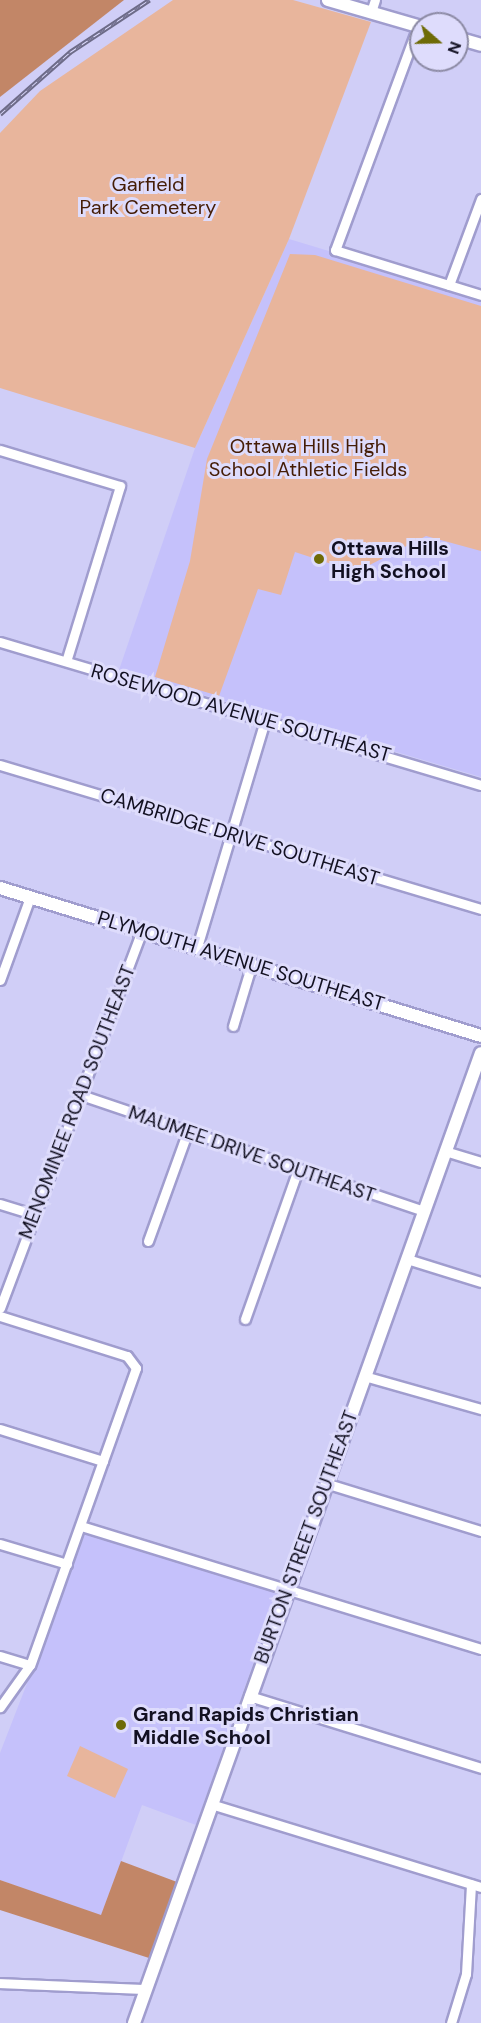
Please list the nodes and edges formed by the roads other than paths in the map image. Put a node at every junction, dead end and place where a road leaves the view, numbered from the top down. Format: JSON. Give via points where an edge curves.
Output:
{"nodes":[{"id":1,"x":328,"y":0,"type":"edge"},
{"id":2,"x":373,"y":6,"type":"edge"},
{"id":3,"x":409,"y":22,"type":"edge"},
{"id":4,"x":409,"y":56,"type":"edge"},
{"id":5,"x":481,"y":199,"type":"edge"},
{"id":6,"x":448,"y":285,"type":"junction"},
{"id":7,"x":481,"y":295,"type":"edge"},
{"id":8,"x":0,"y":450,"type":"edge"},
{"id":9,"x":0,"y":642,"type":"edge"},
{"id":10,"x":66,"y":662,"type":"junction"},
{"id":11,"x":265,"y":720,"type":"junction"},
{"id":12,"x":0,"y":765,"type":"edge"},
{"id":13,"x":481,"y":785,"type":"edge"},
{"id":14,"x":231,"y":835,"type":"junction"},
{"id":15,"x":0,"y":888,"type":"edge"},
{"id":16,"x":30,"y":897,"type":"junction"},
{"id":17,"x":481,"y":909,"type":"edge"},
{"id":18,"x":142,"y":930,"type":"junction"},
{"id":19,"x":197,"y":947,"type":"junction"},
{"id":20,"x":252,"y":963,"type":"junction"},
{"id":21,"x":0,"y":980,"type":"edge"},
{"id":22,"x":233,"y":1026,"type":"dead end"},
{"id":23,"x":481,"y":1036,"type":"edge"},
{"id":24,"x":481,"y":1053,"type":"edge"},
{"id":25,"x":81,"y":1095,"type":"junction"},
{"id":26,"x":187,"y":1133,"type":"junction"},
{"id":27,"x":446,"y":1151,"type":"junction"},
{"id":28,"x":481,"y":1162,"type":"edge"},
{"id":29,"x":297,"y":1172,"type":"junction"},
{"id":30,"x":0,"y":1204,"type":"edge"},
{"id":31,"x":424,"y":1211,"type":"junction"},
{"id":32,"x":33,"y":1214,"type":"junction"},
{"id":33,"x":148,"y":1241,"type":"dead end"},
{"id":34,"x":407,"y":1259,"type":"junction"},
{"id":35,"x":481,"y":1282,"type":"edge"},
{"id":36,"x":0,"y":1308,"type":"edge"},
{"id":37,"x":0,"y":1316,"type":"edge"},
{"id":38,"x":245,"y":1319,"type":"dead end"},
{"id":39,"x":364,"y":1376,"type":"junction"},
{"id":40,"x":481,"y":1409,"type":"edge"},
{"id":41,"x":0,"y":1429,"type":"edge"},
{"id":42,"x":103,"y":1461,"type":"junction"},
{"id":43,"x":325,"y":1483,"type":"junction"},
{"id":44,"x":81,"y":1527,"type":"junction"},
{"id":45,"x":481,"y":1531,"type":"edge"},
{"id":46,"x":0,"y":1544,"type":"edge"},
{"id":47,"x":67,"y":1564,"type":"junction"},
{"id":48,"x":287,"y":1589,"type":"junction"},
{"id":49,"x":481,"y":1649,"type":"edge"},
{"id":50,"x":0,"y":1656,"type":"edge"},
{"id":51,"x":30,"y":1665,"type":"junction"},
{"id":52,"x":249,"y":1696,"type":"junction"},
{"id":53,"x":0,"y":1707,"type":"edge"},
{"id":54,"x":481,"y":1767,"type":"edge"},
{"id":55,"x":211,"y":1804,"type":"junction"},
{"id":56,"x":471,"y":1884,"type":"junction"},
{"id":57,"x":481,"y":1887,"type":"edge"},
{"id":58,"x":0,"y":1983,"type":"edge"},
{"id":59,"x":146,"y":1989,"type":"junction"},
{"id":60,"x":134,"y":2023,"type":"edge"},
{"id":61,"x":451,"y":2023,"type":"edge"}],
"edges":[{"from":1,"to":2,"type":"main road"},
{"from":2,"to":3,"type":"main road"},
{"from":4,"to":6,"type":"street","via":[[335,250]]},
{"from":5,"to":6,"type":"street"},
{"from":6,"to":7,"type":"street"},
{"from":8,"to":10,"type":"street","via":[[120,486]]},
{"from":9,"to":10,"type":"street","name":"ROSEWOOD AVENUE SOUTHEAST"},
{"from":10,"to":11,"type":"street","name":"ROSEWOOD AVENUE SOUTHEAST"},
{"from":11,"to":13,"type":"street","name":"ROSEWOOD AVENUE SOUTHEAST"},
{"from":11,"to":14,"type":"street"},
{"from":12,"to":14,"type":"street","name":"CAMBRIDGE DRIVE SOUTHEAST"},
{"from":14,"to":17,"type":"street","name":"CAMBRIDGE DRIVE SOUTHEAST"},
{"from":14,"to":19,"type":"street"},
{"from":15,"to":16,"type":"main road","name":"PLYMOUTH AVENUE SOUTHEAST"},
{"from":16,"to":18,"type":"main road","name":"PLYMOUTH AVENUE SOUTHEAST"},
{"from":16,"to":21,"type":"street"},
{"from":18,"to":19,"type":"main road","name":"PLYMOUTH AVENUE SOUTHEAST"},
{"from":18,"to":25,"type":"street","name":"MENOMINEE ROAD SOUTHEAST"},
{"from":19,"to":20,"type":"main road","name":"PLYMOUTH AVENUE SOUTHEAST"},
{"from":20,"to":22,"type":"street"},
{"from":20,"to":23,"type":"main road","name":"PLYMOUTH AVENUE SOUTHEAST"},
{"from":24,"to":27,"type":"main road","name":"BURTON STREET SOUTHEAST"},
{"from":25,"to":26,"type":"street","name":"MAUMEE DRIVE SOUTHEAST"},
{"from":25,"to":32,"type":"street","name":"MENOMINEE ROAD SOUTHEAST"},
{"from":26,"to":29,"type":"street","name":"MAUMEE DRIVE SOUTHEAST"},
{"from":26,"to":33,"type":"street"},
{"from":27,"to":28,"type":"street"},
{"from":27,"to":31,"type":"main road","name":"BURTON STREET SOUTHEAST"},
{"from":29,"to":31,"type":"street","name":"MAUMEE DRIVE SOUTHEAST"},
{"from":29,"to":38,"type":"street"},
{"from":30,"to":32,"type":"street"},
{"from":31,"to":34,"type":"main road","name":"BURTON STREET SOUTHEAST"},
{"from":32,"to":36,"type":"street","name":"MENOMINEE ROAD SOUTHEAST"},
{"from":34,"to":35,"type":"street"},
{"from":34,"to":39,"type":"main road","name":"BURTON STREET SOUTHEAST"},
{"from":37,"to":42,"type":"street","via":[[135,1362]]},
{"from":39,"to":40,"type":"street"},
{"from":39,"to":43,"type":"main road","name":"BURTON STREET SOUTHEAST"},
{"from":41,"to":42,"type":"street"},
{"from":42,"to":44,"type":"street"},
{"from":43,"to":45,"type":"street"},
{"from":43,"to":48,"type":"main road","name":"BURTON STREET SOUTHEAST"},
{"from":44,"to":47,"type":"street"},
{"from":44,"to":48,"type":"street"},
{"from":46,"to":47,"type":"street"},
{"from":47,"to":51,"type":"street"},
{"from":48,"to":49,"type":"street"},
{"from":48,"to":52,"type":"main road","name":"BURTON STREET SOUTHEAST"},
{"from":50,"to":51,"type":"street"},
{"from":51,"to":53,"type":"street"},
{"from":52,"to":54,"type":"street"},
{"from":52,"to":55,"type":"main road","name":"BURTON STREET SOUTHEAST"},
{"from":55,"to":56,"type":"street"},
{"from":55,"to":59,"type":"main road","name":"BURTON STREET SOUTHEAST"},
{"from":56,"to":57,"type":"street"},
{"from":56,"to":61,"type":"street","via":[[466,1974]]},
{"from":58,"to":59,"type":"street"},
{"from":59,"to":60,"type":"main road","name":"BURTON STREET SOUTHEAST"}]}
